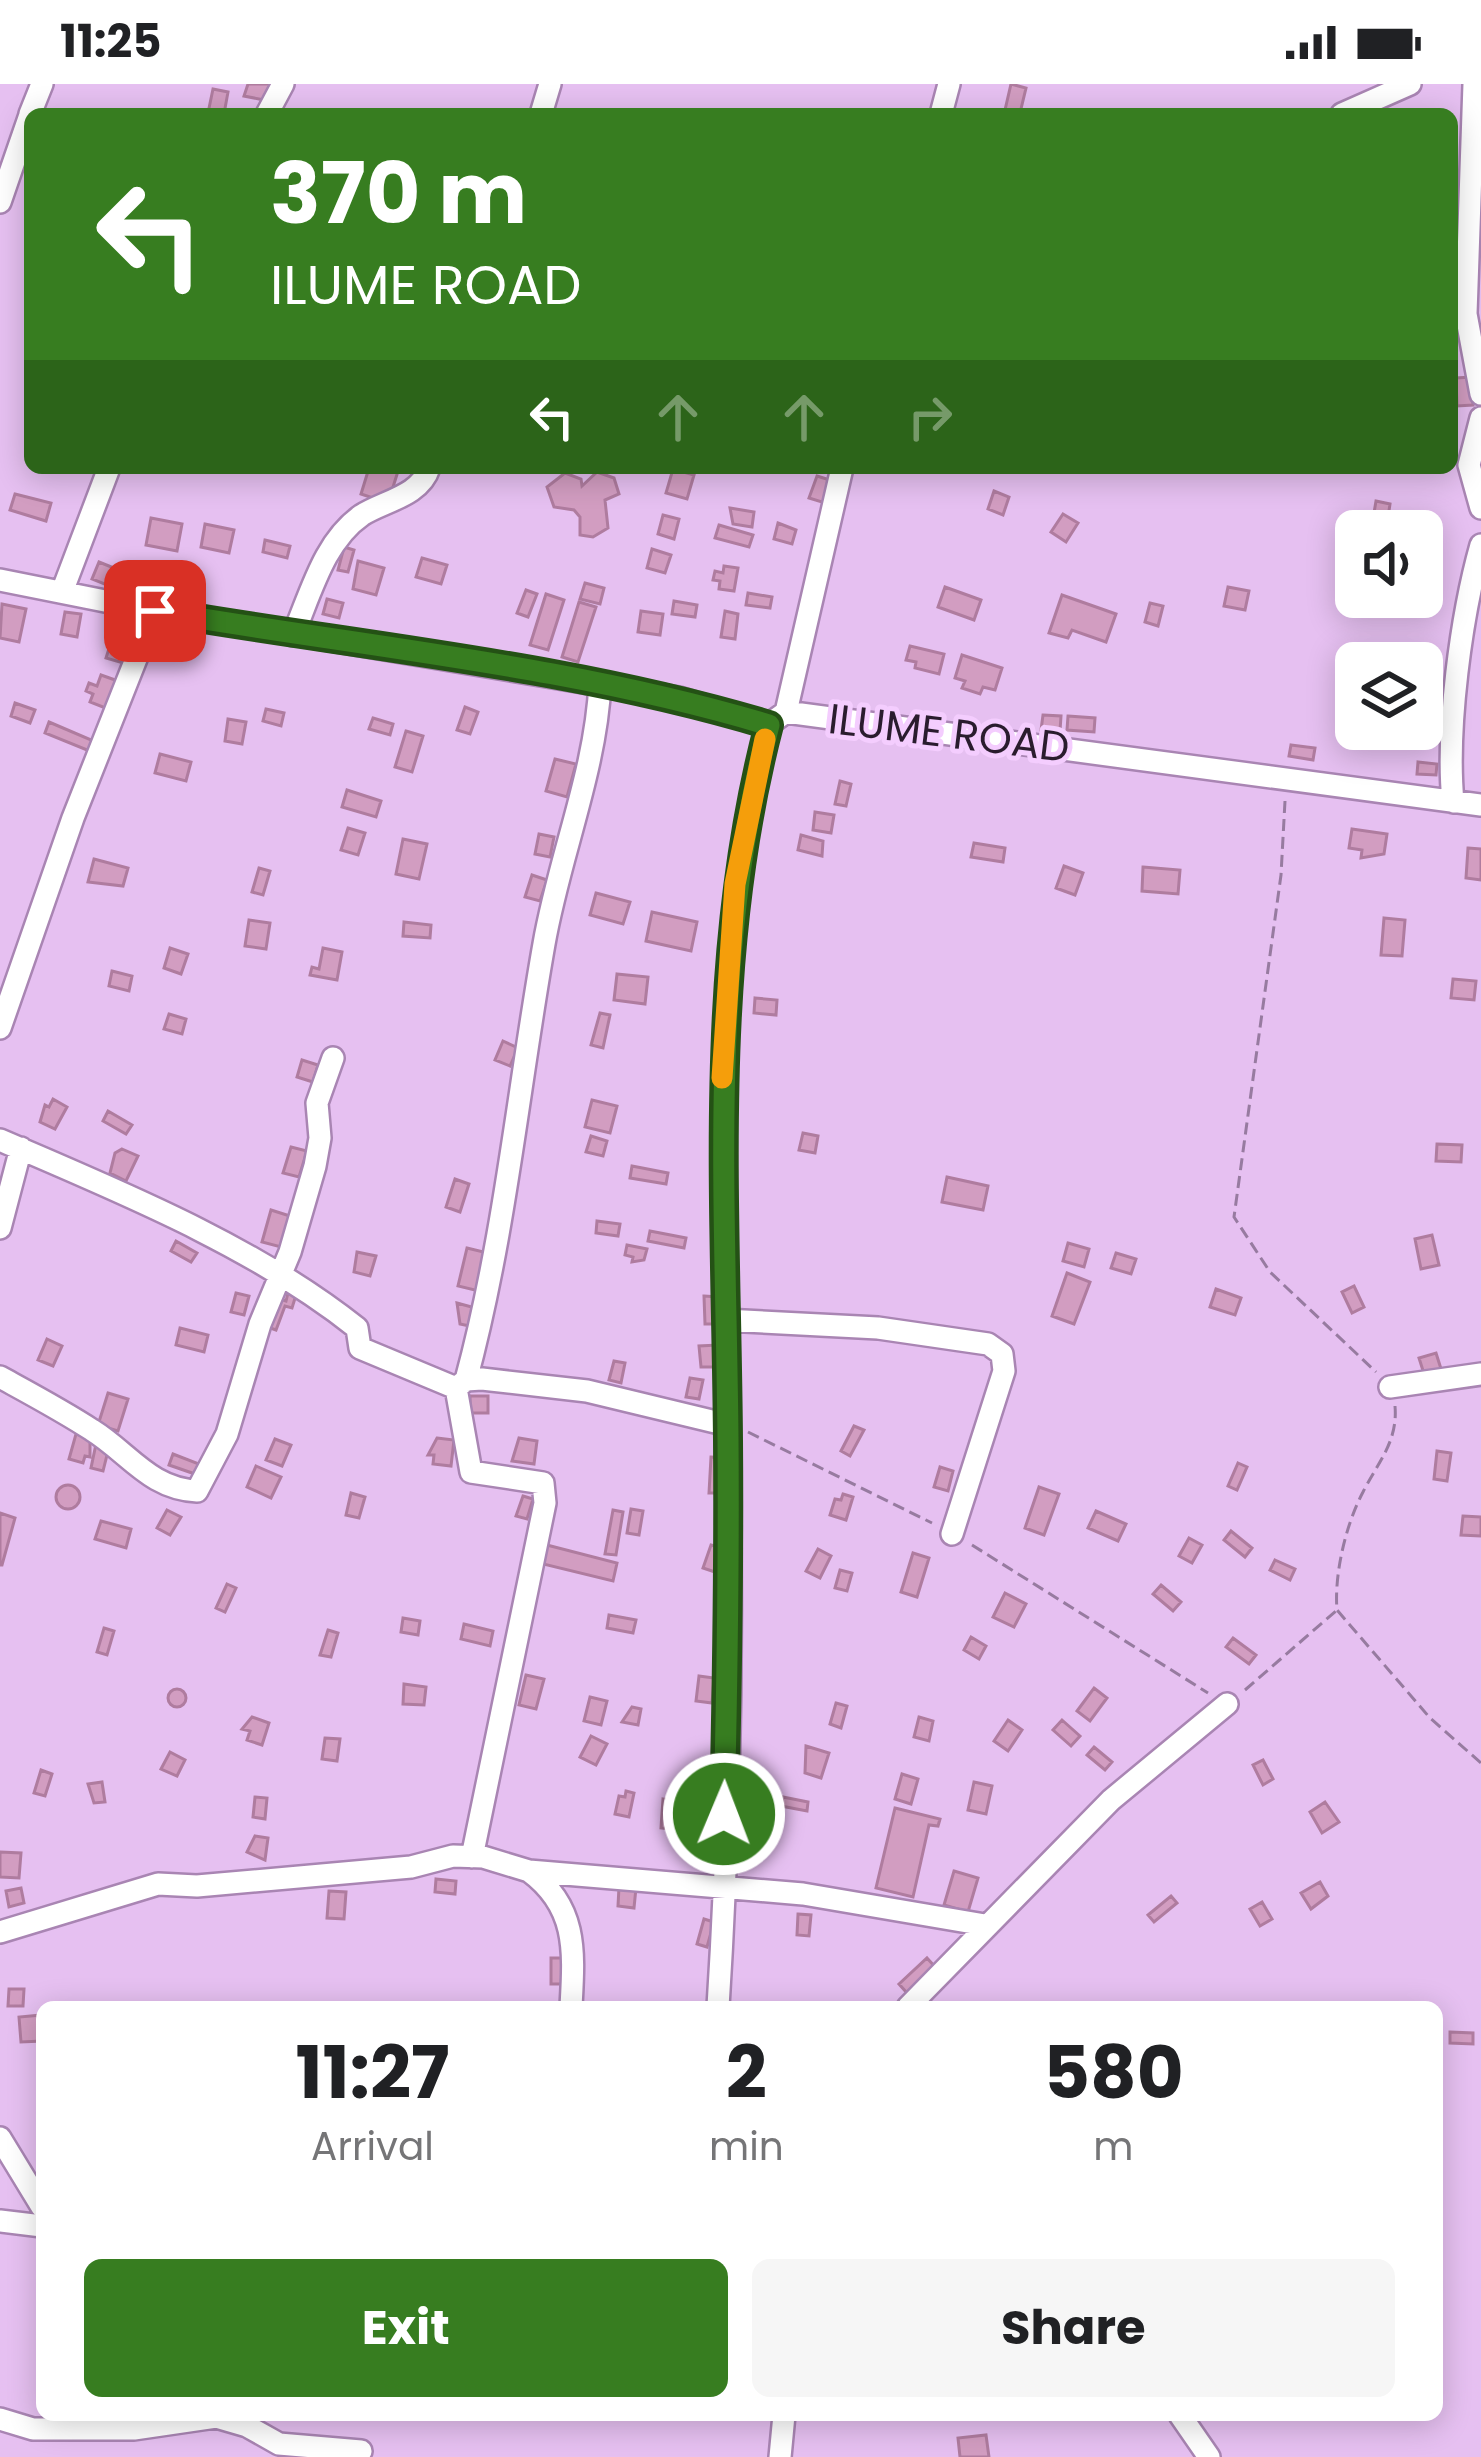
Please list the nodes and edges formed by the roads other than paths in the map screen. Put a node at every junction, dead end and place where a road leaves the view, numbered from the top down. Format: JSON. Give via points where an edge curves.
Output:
{"nodes":[{"id":1,"x":1410,"y":84,"type":"edge"},
{"id":2,"x":1474,"y":84,"type":"edge"},
{"id":3,"x":1356,"y":108,"type":"edge"},
{"id":4,"x":24,"y":128,"type":"edge"},
{"id":5,"x":5,"y":171,"type":"edge"},
{"id":6,"x":0,"y":202,"type":"edge"},
{"id":7,"x":1461,"y":350,"type":"edge"},
{"id":8,"x":1481,"y":394,"type":"edge"},
{"id":9,"x":1481,"y":418,"type":"edge"},
{"id":10,"x":107,"y":474,"type":"edge"},
{"id":11,"x":428,"y":474,"type":"edge"},
{"id":12,"x":840,"y":474,"type":"edge"},
{"id":13,"x":1481,"y":508,"type":"edge"},
{"id":14,"x":1481,"y":545,"type":"edge"},
{"id":15,"x":0,"y":580,"type":"edge"},
{"id":16,"x":62,"y":592,"type":"junction"},
{"id":17,"x":155,"y":611,"type":"junction"},
{"id":18,"x":293,"y":635,"type":"junction"},
{"id":19,"x":601,"y":683,"type":"junction"},
{"id":20,"x":777,"y":718,"type":"junction"},
{"id":21,"x":1453,"y":802,"type":"junction"},
{"id":22,"x":1481,"y":806,"type":"edge"},
{"id":23,"x":0,"y":1028,"type":"edge"},
{"id":24,"x":333,"y":1058,"type":"dead end"},
{"id":25,"x":10,"y":1144,"type":"edge"},
{"id":26,"x":0,"y":1228,"type":"edge"},
{"id":27,"x":277,"y":1276,"type":"junction"},
{"id":28,"x":725,"y":1321,"type":"junction"},
{"id":29,"x":1481,"y":1374,"type":"edge"},
{"id":30,"x":0,"y":1377,"type":"edge"},
{"id":31,"x":461,"y":1384,"type":"junction"},
{"id":32,"x":1390,"y":1387,"type":"road end"},
{"id":33,"x":728,"y":1430,"type":"junction"},
{"id":34,"x":952,"y":1534,"type":"road end"},
{"id":35,"x":1227,"y":1704,"type":"road end"},
{"id":36,"x":472,"y":1857,"type":"junction"},
{"id":37,"x":529,"y":1871,"type":"junction"},
{"id":38,"x":723,"y":1885,"type":"junction"},
{"id":39,"x":985,"y":1924,"type":"junction"},
{"id":40,"x":0,"y":1932,"type":"edge"},
{"id":41,"x":572,"y":2001,"type":"edge"},
{"id":42,"x":718,"y":2001,"type":"edge"},
{"id":43,"x":914,"y":2001,"type":"edge"},
{"id":44,"x":0,"y":2138,"type":"edge"},
{"id":45,"x":36,"y":2197,"type":"edge"},
{"id":46,"x":0,"y":2221,"type":"edge"},
{"id":47,"x":36,"y":2225,"type":"edge"},
{"id":48,"x":0,"y":2420,"type":"edge"},
{"id":49,"x":184,"y":2421,"type":"edge"},
{"id":50,"x":232,"y":2421,"type":"edge"},
{"id":51,"x":783,"y":2421,"type":"edge"},
{"id":52,"x":1184,"y":2421,"type":"edge"},
{"id":53,"x":361,"y":2451,"type":"dead end"},
{"id":54,"x":780,"y":2457,"type":"edge"},
{"id":55,"x":1209,"y":2457,"type":"edge"}],
"edges":[{"from":1,"to":3,"type":"street"},
{"from":2,"to":7,"type":"street"},
{"from":4,"to":5,"type":"street"},
{"from":5,"to":6,"type":"street"},
{"from":7,"to":8,"type":"street"},
{"from":9,"to":13,"type":"street","via":[[1469,465]]},
{"from":10,"to":16,"type":"street"},
{"from":11,"to":18,"type":"street","via":[[335,539]]},
{"from":12,"to":20,"type":"street"},
{"from":14,"to":21,"type":"street","via":[[1464,614]]},
{"from":15,"to":16,"type":"street","name":"ILUME ROAD"},
{"from":16,"to":17,"type":"street","name":"ILUME ROAD"},
{"from":17,"to":18,"type":"street","name":"ILUME ROAD"},
{"from":17,"to":23,"type":"street"},
{"from":18,"to":19,"type":"street","name":"ILUME ROAD"},
{"from":19,"to":20,"type":"street","name":"ILUME ROAD"},
{"from":19,"to":31,"type":"street","via":[[544,942],[502,1221]]},
{"from":20,"to":21,"type":"street","name":"ILUME ROAD","via":[[1286,775]]},
{"from":20,"to":28,"type":"street","via":[[735,884],[721,1106]]},
{"from":21,"to":22,"type":"street","name":"ILUME ROAD"},
{"from":24,"to":27,"type":"street","via":[[317,1103],[315,1166]]},
{"from":25,"to":26,"type":"street"},
{"from":25,"to":27,"type":"street"},
{"from":27,"to":30,"type":"street","via":[[227,1434],[197,1491],[137,1470],[89,1427]]},
{"from":27,"to":31,"type":"street","via":[[318,1295],[357,1328],[364,1353]]},
{"from":28,"to":33,"type":"street"},
{"from":28,"to":34,"type":"street","via":[[878,1328],[988,1344],[1002,1354],[1004,1371]]},
{"from":29,"to":32,"type":"street"},
{"from":31,"to":33,"type":"street","via":[[587,1391]]},
{"from":31,"to":36,"type":"street","via":[[471,1472],[544,1484],[545,1503]]},
{"from":33,"to":38,"type":"street"},
{"from":35,"to":39,"type":"street","via":[[1112,1800]]},
{"from":36,"to":37,"type":"street"},
{"from":36,"to":40,"type":"street","via":[[136,1887]]},
{"from":37,"to":38,"type":"street"},
{"from":37,"to":41,"type":"street","via":[[568,1918]]},
{"from":38,"to":39,"type":"street"},
{"from":38,"to":42,"type":"street"},
{"from":39,"to":43,"type":"street"},
{"from":44,"to":45,"type":"street"},
{"from":46,"to":47,"type":"street"},
{"from":48,"to":49,"type":"street","via":[[33,2429]]},
{"from":50,"to":53,"type":"street","via":[[279,2444]]},
{"from":51,"to":54,"type":"street"},
{"from":52,"to":55,"type":"street"}]}
